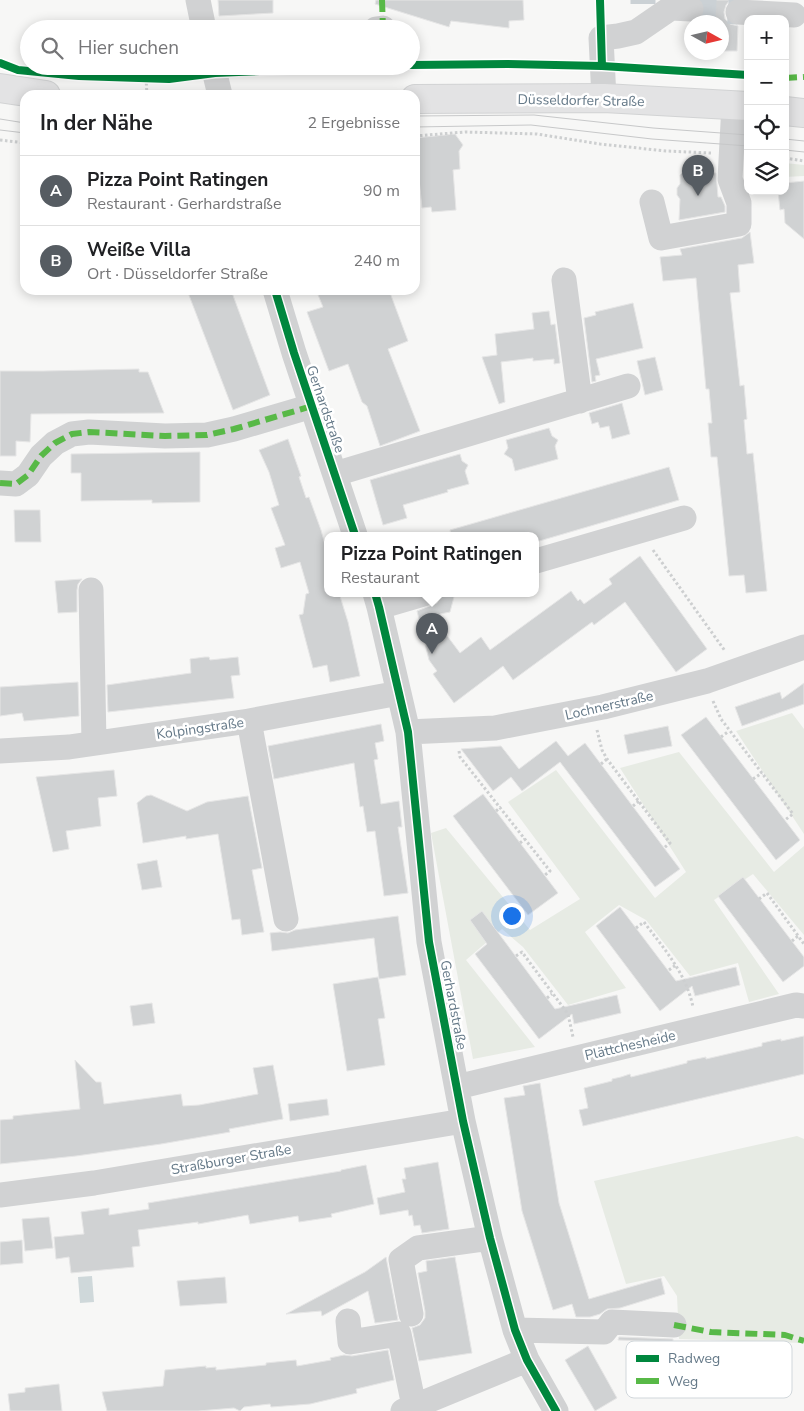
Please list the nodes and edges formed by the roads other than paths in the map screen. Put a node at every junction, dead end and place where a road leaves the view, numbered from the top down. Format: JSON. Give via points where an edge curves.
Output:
{"nodes":[{"id":1,"x":198,"y":0,"type":"edge"},
{"id":2,"x":691,"y":9,"type":"tunnel mouth"},
{"id":3,"x":653,"y":11,"type":"edge"},
{"id":4,"x":738,"y":12,"type":"tunnel mouth"},
{"id":5,"x":794,"y":17,"type":"edge"},
{"id":6,"x":202,"y":20,"type":"edge"},
{"id":7,"x":215,"y":75,"type":"edge"},
{"id":8,"x":0,"y":88,"type":"edge"},
{"id":9,"x":219,"y":90,"type":"edge"},
{"id":10,"x":20,"y":91,"type":"edge"},
{"id":11,"x":604,"y":98,"type":"junction"},
{"id":12,"x":420,"y":99,"type":"edge"},
{"id":13,"x":741,"y":106,"type":"edge"},
{"id":14,"x":652,"y":202,"type":"dead end"},
{"id":15,"x":564,"y":280,"type":"dead end"},
{"id":16,"x":277,"y":295,"type":"edge"},
{"id":17,"x":628,"y":386,"type":"dead end"},
{"id":18,"x":580,"y":401,"type":"junction"},
{"id":19,"x":312,"y":406,"type":"junction"},
{"id":20,"x":335,"y":474,"type":"junction"},
{"id":21,"x":0,"y":484,"type":"edge"},
{"id":22,"x":684,"y":518,"type":"dead end"},
{"id":23,"x":355,"y":532,"type":"edge"},
{"id":24,"x":539,"y":560,"type":"edge"},
{"id":25,"x":91,"y":590,"type":"dead end"},
{"id":26,"x":398,"y":597,"type":"edge"},
{"id":27,"x":377,"y":600,"type":"edge"},
{"id":28,"x":804,"y":647,"type":"edge"},
{"id":29,"x":399,"y":693,"type":"junction"},
{"id":30,"x":250,"y":721,"type":"junction"},
{"id":31,"x":408,"y":732,"type":"junction"},
{"id":32,"x":94,"y":743,"type":"junction"},
{"id":33,"x":0,"y":751,"type":"edge"},
{"id":34,"x":286,"y":919,"type":"dead end"},
{"id":35,"x":804,"y":1006,"type":"edge"},
{"id":36,"x":457,"y":1087,"type":"junction"},
{"id":37,"x":463,"y":1121,"type":"junction"},
{"id":38,"x":0,"y":1195,"type":"edge"},
{"id":39,"x":490,"y":1238,"type":"junction"},
{"id":40,"x":410,"y":1314,"type":"dead end"},
{"id":41,"x":348,"y":1321,"type":"dead end"},
{"id":42,"x":674,"y":1325,"type":"dead end"},
{"id":43,"x":515,"y":1330,"type":"junction"},
{"id":44,"x":527,"y":1360,"type":"junction"},
{"id":45,"x":409,"y":1409,"type":"edge"},
{"id":46,"x":556,"y":1411,"type":"edge"}],
"edges":[{"from":1,"to":6,"type":"street"},
{"from":2,"to":3,"type":"street"},
{"from":3,"to":11,"type":"street","via":[[636,32],[602,38]]},
{"from":4,"to":5,"type":"street"},
{"from":7,"to":9,"type":"street"},
{"from":8,"to":10,"type":"main road"},
{"from":11,"to":12,"type":"main road","name":"Düsseldorfer Straße"},
{"from":11,"to":13,"type":"main road","name":"Düsseldorfer Straße"},
{"from":13,"to":14,"type":"street","via":[[731,153],[730,178],[739,203],[739,224],[661,238]]},
{"from":15,"to":18,"type":"street"},
{"from":16,"to":19,"type":"street","name":"Gerhardstraße"},
{"from":17,"to":18,"type":"street","name":"Gerhardstraße"},
{"from":18,"to":20,"type":"street","name":"Gerhardstraße"},
{"from":19,"to":20,"type":"street","name":"Gerhardstraße"},
{"from":19,"to":21,"type":"street","via":[[207,435],[72,434],[41,456],[28,475],[16,484]]},
{"from":20,"to":23,"type":"street","name":"Gerhardstraße"},
{"from":22,"to":24,"type":"street"},
{"from":25,"to":32,"type":"street"},
{"from":26,"to":27,"type":"street","name":"Gerhardstraße"},
{"from":27,"to":29,"type":"street","name":"Gerhardstraße"},
{"from":28,"to":31,"type":"street","name":"Lochnerstraße","via":[[707,681],[591,710],[495,728]]},
{"from":29,"to":30,"type":"street","name":"Kolpingstraße"},
{"from":29,"to":31,"type":"street","name":"Gerhardstraße"},
{"from":30,"to":32,"type":"street","name":"Kolpingstraße"},
{"from":30,"to":34,"type":"street"},
{"from":31,"to":36,"type":"street","name":"Gerhardstraße","via":[[429,942]]},
{"from":32,"to":33,"type":"street","name":"Kolpingstraße"},
{"from":35,"to":36,"type":"street","name":"Plättchesheide","via":[[796,1005]]},
{"from":36,"to":37,"type":"street","name":"Gerhardstraße"},
{"from":37,"to":38,"type":"street","name":"Straßburger Straße","via":[[94,1183]]},
{"from":37,"to":39,"type":"street","name":"Gerhardstraße"},
{"from":39,"to":40,"type":"street","via":[[418,1248],[400,1260]]},
{"from":39,"to":43,"type":"street","name":"Gerhardstraße"},
{"from":41,"to":45,"type":"street","via":[[350,1342],[399,1334]]},
{"from":42,"to":43,"type":"street","via":[[612,1322],[604,1332]]},
{"from":43,"to":44,"type":"street","name":"Gerhardstraße"},
{"from":44,"to":45,"type":"street"},
{"from":44,"to":46,"type":"street","name":"Gerhardstraße"}]}
